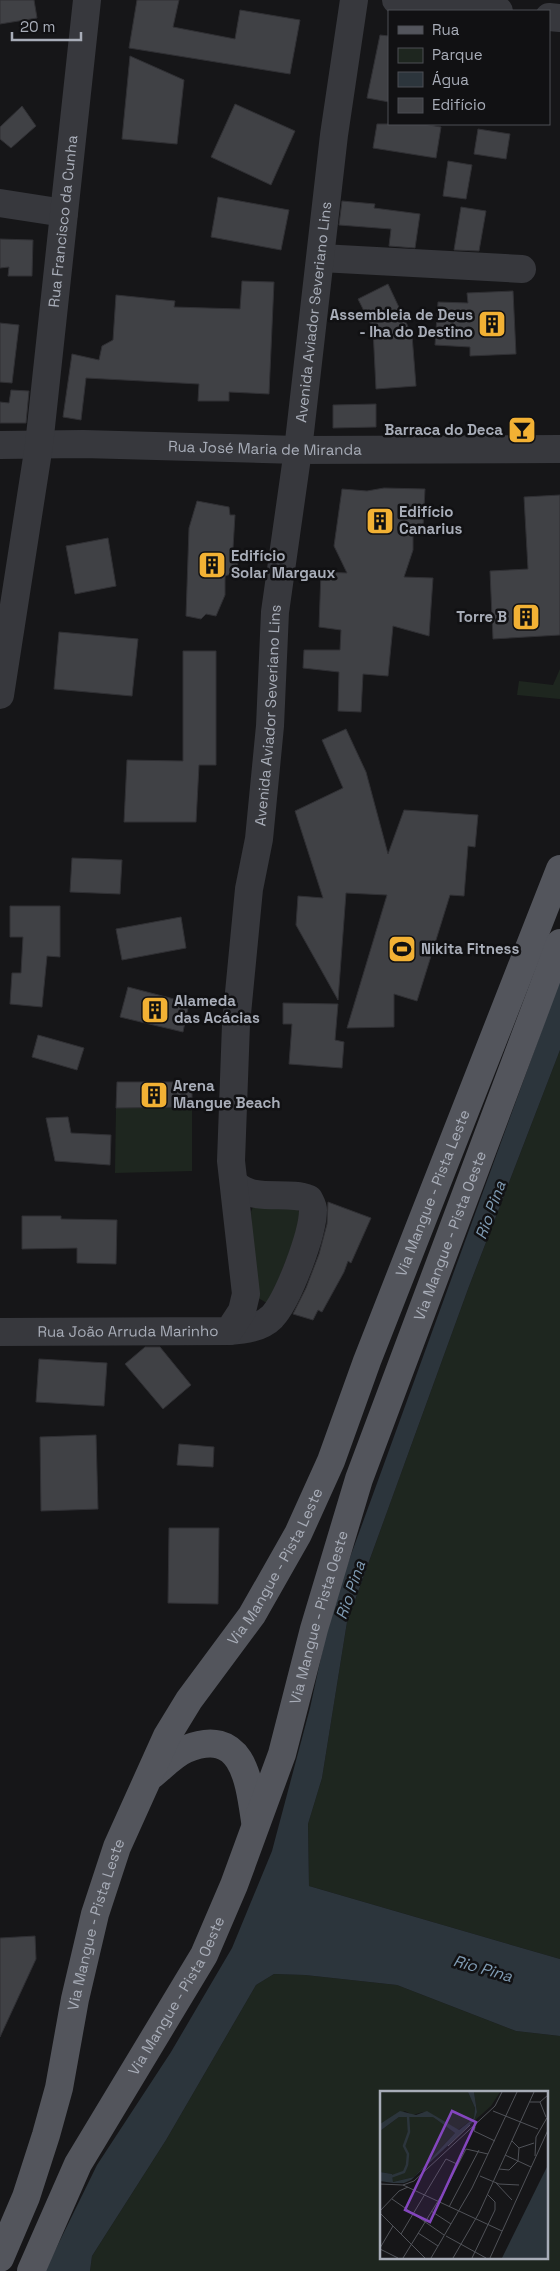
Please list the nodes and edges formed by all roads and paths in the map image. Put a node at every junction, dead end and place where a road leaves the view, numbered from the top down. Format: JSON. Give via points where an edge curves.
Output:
{"nodes":[{"id":1,"x":87,"y":0,"type":"edge"},
{"id":2,"x":354,"y":0,"type":"edge"},
{"id":3,"x":396,"y":0,"type":"edge"},
{"id":4,"x":490,"y":10,"type":"edge"},
{"id":5,"x":0,"y":203,"type":"edge"},
{"id":6,"x":64,"y":213,"type":"junction"},
{"id":7,"x":321,"y":258,"type":"junction"},
{"id":8,"x":522,"y":269,"type":"dead end"},
{"id":9,"x":39,"y":444,"type":"junction"},
{"id":10,"x":0,"y":445,"type":"edge"},
{"id":11,"x":560,"y":449,"type":"edge"},
{"id":12,"x":298,"y":450,"type":"junction"},
{"id":13,"x":0,"y":695,"type":"edge"},
{"id":14,"x":560,"y":869,"type":"edge"},
{"id":15,"x":560,"y":943,"type":"edge"},
{"id":16,"x":234,"y":1184,"type":"junction"},
{"id":17,"x":236,"y":1321,"type":"junction"},
{"id":18,"x":0,"y":1332,"type":"edge"},
{"id":19,"x":146,"y":1780,"type":"junction"},
{"id":20,"x":256,"y":1823,"type":"junction"},
{"id":21,"x":0,"y":2258,"type":"edge"},
{"id":22,"x":31,"y":2271,"type":"edge"}],
"edges":[{"from":1,"to":6,"type":"street","name":"Rua Francisco da Cunha"},
{"from":2,"to":7,"type":"street","name":"Avenida Aviador Severiano Lins","via":[[334,136]]},
{"from":3,"to":4,"type":"street"},
{"from":5,"to":6,"type":"street"},
{"from":6,"to":9,"type":"street","name":"Rua Francisco da Cunha"},
{"from":7,"to":8,"type":"street"},
{"from":7,"to":12,"type":"street","name":"Avenida Aviador Severiano Lins"},
{"from":9,"to":10,"type":"street","name":"Rua José Maria de Miranda"},
{"from":9,"to":12,"type":"street","name":"Rua José Maria de Miranda"},
{"from":9,"to":13,"type":"street","name":"Rua Francisco da Cunha"},
{"from":11,"to":12,"type":"street","name":"Rua José Maria de Miranda"},
{"from":12,"to":16,"type":"street","name":"Avenida Aviador Severiano Lins","via":[[274,612],[266,764],[259,839],[249,889],[236,1024],[231,1161]]},
{"from":14,"to":19,"type":"main road","name":"Via Mangue - Pista Leste","via":[[330,1461],[298,1534],[252,1615],[189,1700]]},
{"from":15,"to":20,"type":"main road","name":"Via Mangue - Pista Oeste","via":[[359,1479],[314,1629],[282,1754]]},
{"from":16,"to":17,"type":"street","name":"Avenida Aviador Severiano Lins","via":[[246,1294]]},
{"from":16,"to":17,"type":"street","name":"Rua João Arruda Marinho","via":[[246,1193],[299,1195],[310,1199],[313,1207],[308,1232],[284,1301],[261,1325],[247,1329]]},
{"from":17,"to":18,"type":"street","name":"Rua João Arruda Marinho"},
{"from":19,"to":20,"type":"main road","via":[[184,1749],[207,1743],[225,1746],[245,1768]]},
{"from":19,"to":21,"type":"main road","name":"Via Mangue - Pista Leste","via":[[117,1847],[95,1914],[59,2088],[26,2197]]},
{"from":20,"to":22,"type":"main road","name":"Via Mangue - Pista Oeste","via":[[204,1955],[78,2164]]}]}
